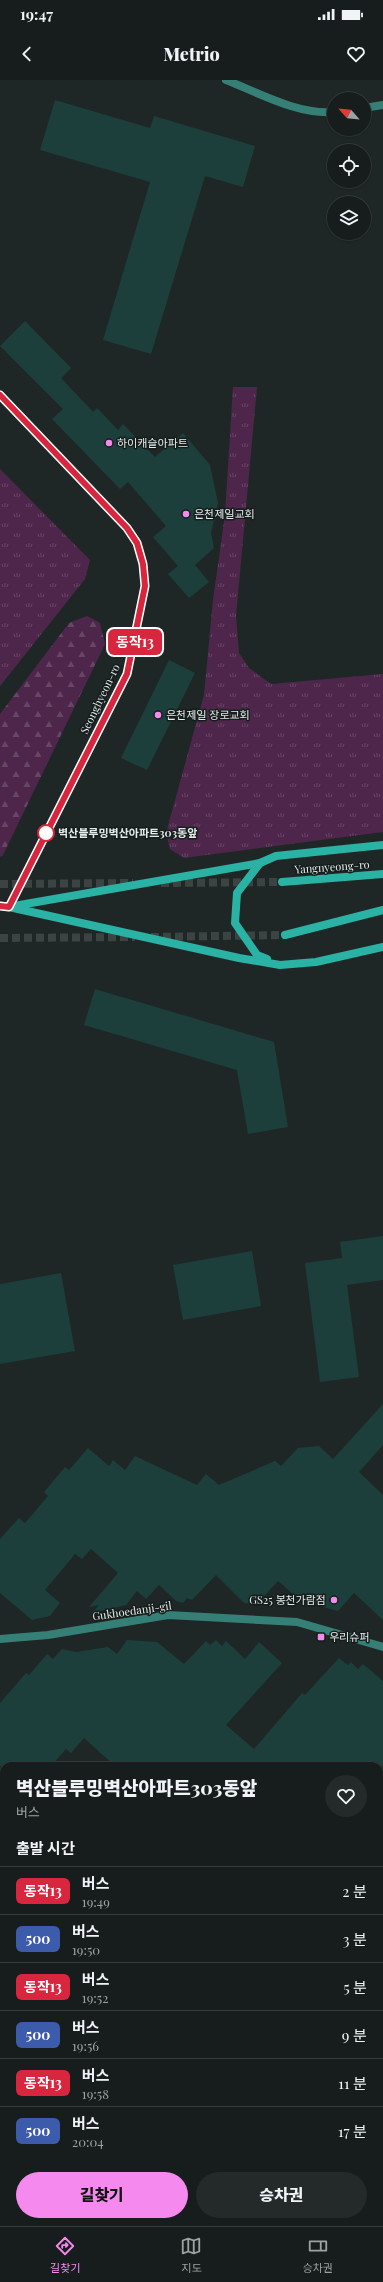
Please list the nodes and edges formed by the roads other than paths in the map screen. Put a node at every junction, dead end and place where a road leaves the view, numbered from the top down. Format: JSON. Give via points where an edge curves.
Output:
{"nodes":[{"id":1,"x":226,"y":80,"type":"edge"},
{"id":2,"x":383,"y":105,"type":"edge"},
{"id":3,"x":371,"y":107,"type":"edge"},
{"id":4,"x":327,"y":113,"type":"edge"},
{"id":5,"x":0,"y":395,"type":"edge"},
{"id":6,"x":383,"y":845,"type":"edge"},
{"id":7,"x":260,"y":863,"type":"junction"},
{"id":8,"x":383,"y":874,"type":"edge"},
{"id":9,"x":282,"y":882,"type":"tunnel mouth"},
{"id":10,"x":0,"y":906,"type":"edge"},
{"id":11,"x":9,"y":907,"type":"junction"},
{"id":12,"x":383,"y":910,"type":"edge"},
{"id":13,"x":286,"y":935,"type":"tunnel mouth"},
{"id":14,"x":383,"y":948,"type":"edge"},
{"id":15,"x":280,"y":965,"type":"junction"},
{"id":16,"x":0,"y":1639,"type":"edge"},
{"id":17,"x":383,"y":1647,"type":"edge"}],
"edges":[{"from":1,"to":4,"type":"street","via":[[290,105]]},
{"from":2,"to":3,"type":"street"},
{"from":5,"to":11,"type":"street","name":"Seonghyeon-ro","via":[[127,528],[137,543],[143,564],[145,586],[127,674]]},
{"from":6,"to":7,"type":"main road","via":[[276,856]]},
{"from":7,"to":11,"type":"main road"},
{"from":7,"to":15,"type":"main road","via":[[237,894],[235,923],[257,955]]},
{"from":8,"to":9,"type":"main road","name":"Yangnyeong-ro"},
{"from":10,"to":11,"type":"street"},
{"from":11,"to":15,"type":"main road"},
{"from":12,"to":13,"type":"main road"},
{"from":14,"to":15,"type":"main road","via":[[316,962]]},
{"from":16,"to":17,"type":"street","name":"Gukhoedanji-gil","via":[[48,1635],[168,1615],[297,1622]]}]}
